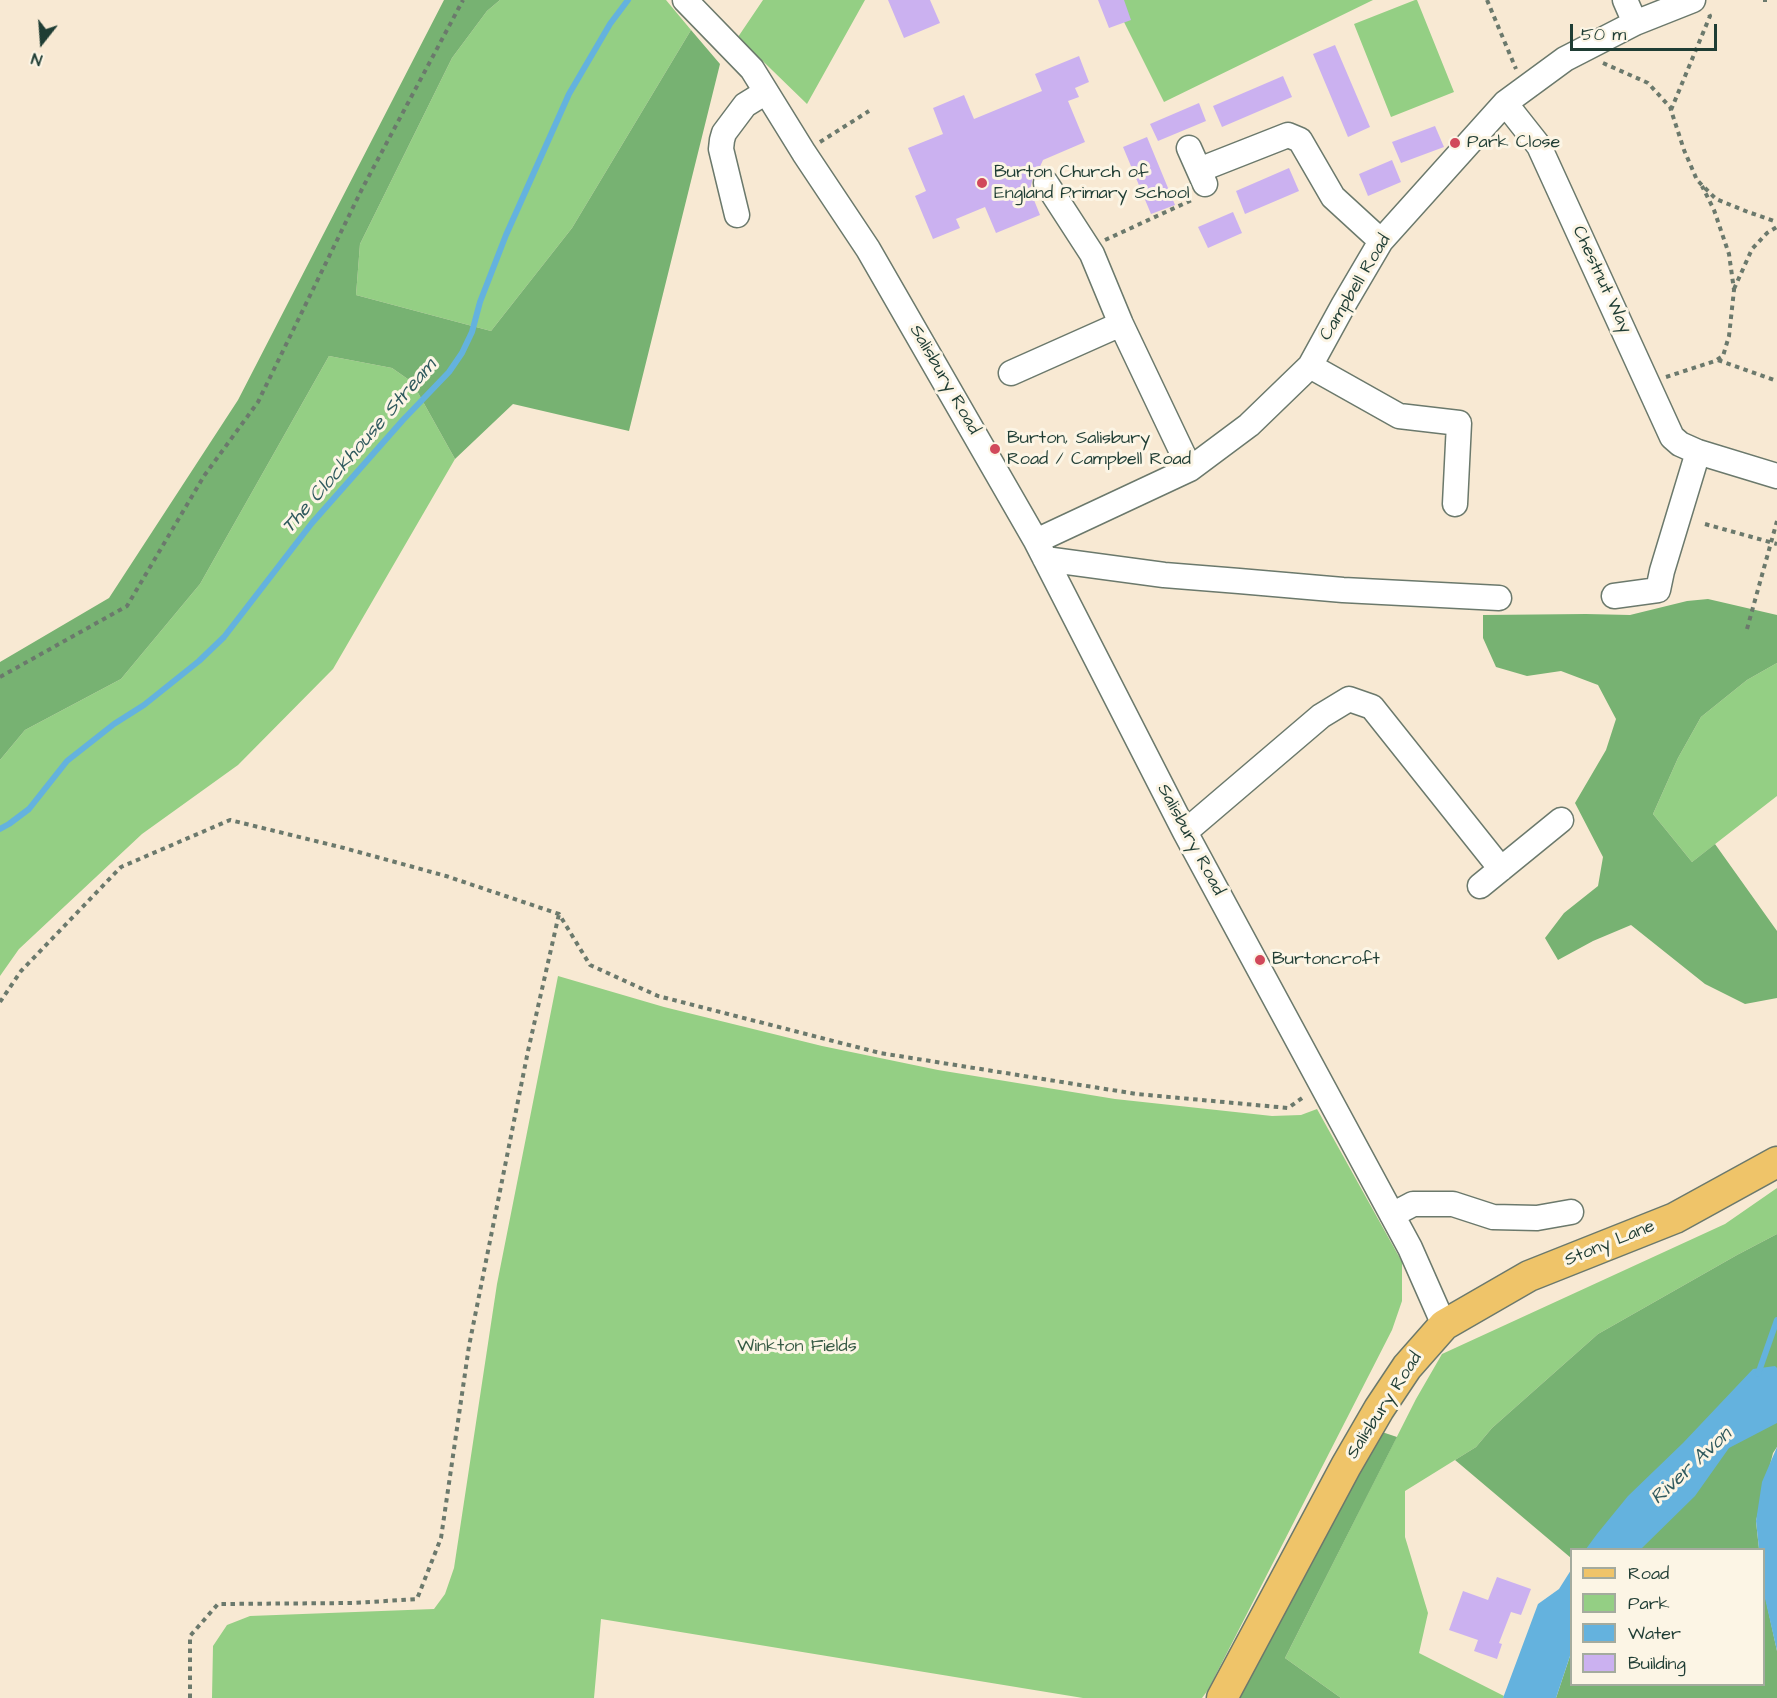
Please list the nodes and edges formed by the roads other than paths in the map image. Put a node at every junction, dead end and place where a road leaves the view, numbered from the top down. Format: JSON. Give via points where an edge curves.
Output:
{"nodes":[{"id":1,"x":685,"y":0,"type":"edge"},
{"id":2,"x":1625,"y":0,"type":"edge"},
{"id":3,"x":1700,"y":4,"type":"edge"},
{"id":4,"x":1635,"y":23,"type":"junction"},
{"id":5,"x":766,"y":92,"type":"junction"},
{"id":6,"x":1505,"y":103,"type":"junction"},
{"id":7,"x":1189,"y":148,"type":"dead end"},
{"id":8,"x":1046,"y":183,"type":"dead end"},
{"id":9,"x":737,"y":215,"type":"dead end"},
{"id":10,"x":1381,"y":241,"type":"junction"},
{"id":11,"x":1121,"y":324,"type":"junction"},
{"id":12,"x":1310,"y":366,"type":"junction"},
{"id":13,"x":1011,"y":373,"type":"dead end"},
{"id":14,"x":1698,"y":452,"type":"junction"},
{"id":15,"x":1190,"y":469,"type":"junction"},
{"id":16,"x":1777,"y":476,"type":"edge"},
{"id":17,"x":1455,"y":504,"type":"dead end"},
{"id":18,"x":1041,"y":550,"type":"junction"},
{"id":19,"x":1614,"y":596,"type":"dead end"},
{"id":20,"x":1499,"y":598,"type":"dead end"},
{"id":21,"x":1561,"y":820,"type":"dead end"},
{"id":22,"x":1185,"y":832,"type":"junction"},
{"id":23,"x":1501,"y":869,"type":"junction"},
{"id":24,"x":1480,"y":886,"type":"dead end"},
{"id":25,"x":1777,"y":1162,"type":"edge"},
{"id":26,"x":1571,"y":1212,"type":"dead end"},
{"id":27,"x":1392,"y":1215,"type":"junction"},
{"id":28,"x":1444,"y":1324,"type":"junction"},
{"id":29,"x":1222,"y":1698,"type":"edge"}],
"edges":[{"from":1,"to":5,"type":"street","name":"Salisbury Road","via":[[752,69]]},
{"from":2,"to":4,"type":"street"},
{"from":3,"to":4,"type":"street","name":"Campbell Road"},
{"from":4,"to":6,"type":"street","name":"Campbell Road","via":[[1565,59]]},
{"from":5,"to":9,"type":"street","via":[[745,105],[722,140],[722,157]]},
{"from":5,"to":18,"type":"street","name":"Salisbury Road","via":[[868,249]]},
{"from":6,"to":10,"type":"street","name":"Campbell Road"},
{"from":6,"to":14,"type":"street","name":"Chestnut Way","via":[[1539,146],[1672,437]]},
{"from":7,"to":10,"type":"street","via":[[1202,177],[1288,135],[1300,140],[1333,197]]},
{"from":8,"to":11,"type":"street","via":[[1090,251]]},
{"from":10,"to":12,"type":"street","name":"Campbell Road"},
{"from":11,"to":13,"type":"street"},
{"from":11,"to":15,"type":"street"},
{"from":12,"to":15,"type":"street","name":"Campbell Road","via":[[1250,425]]},
{"from":12,"to":17,"type":"street","via":[[1399,416],[1459,423]]},
{"from":14,"to":16,"type":"street","name":"Chestnut Way"},
{"from":14,"to":19,"type":"street","via":[[1658,590]]},
{"from":15,"to":18,"type":"street","name":"Campbell Road"},
{"from":18,"to":20,"type":"street","via":[[1164,575]]},
{"from":18,"to":22,"type":"street","name":"Salisbury Road"},
{"from":21,"to":23,"type":"street"},
{"from":22,"to":23,"type":"street","via":[[1321,716],[1349,699],[1372,707]]},
{"from":22,"to":27,"type":"street","name":"Salisbury Road"},
{"from":23,"to":24,"type":"street"},
{"from":25,"to":28,"type":"main road","name":"Stony Lane","via":[[1675,1218],[1529,1276]]},
{"from":26,"to":27,"type":"street","via":[[1537,1218],[1493,1217],[1453,1204],[1413,1204]]},
{"from":27,"to":28,"type":"street","name":"Salisbury Road"},
{"from":28,"to":29,"type":"main road","name":"Salisbury Road","via":[[1407,1367],[1379,1409]]}]}
